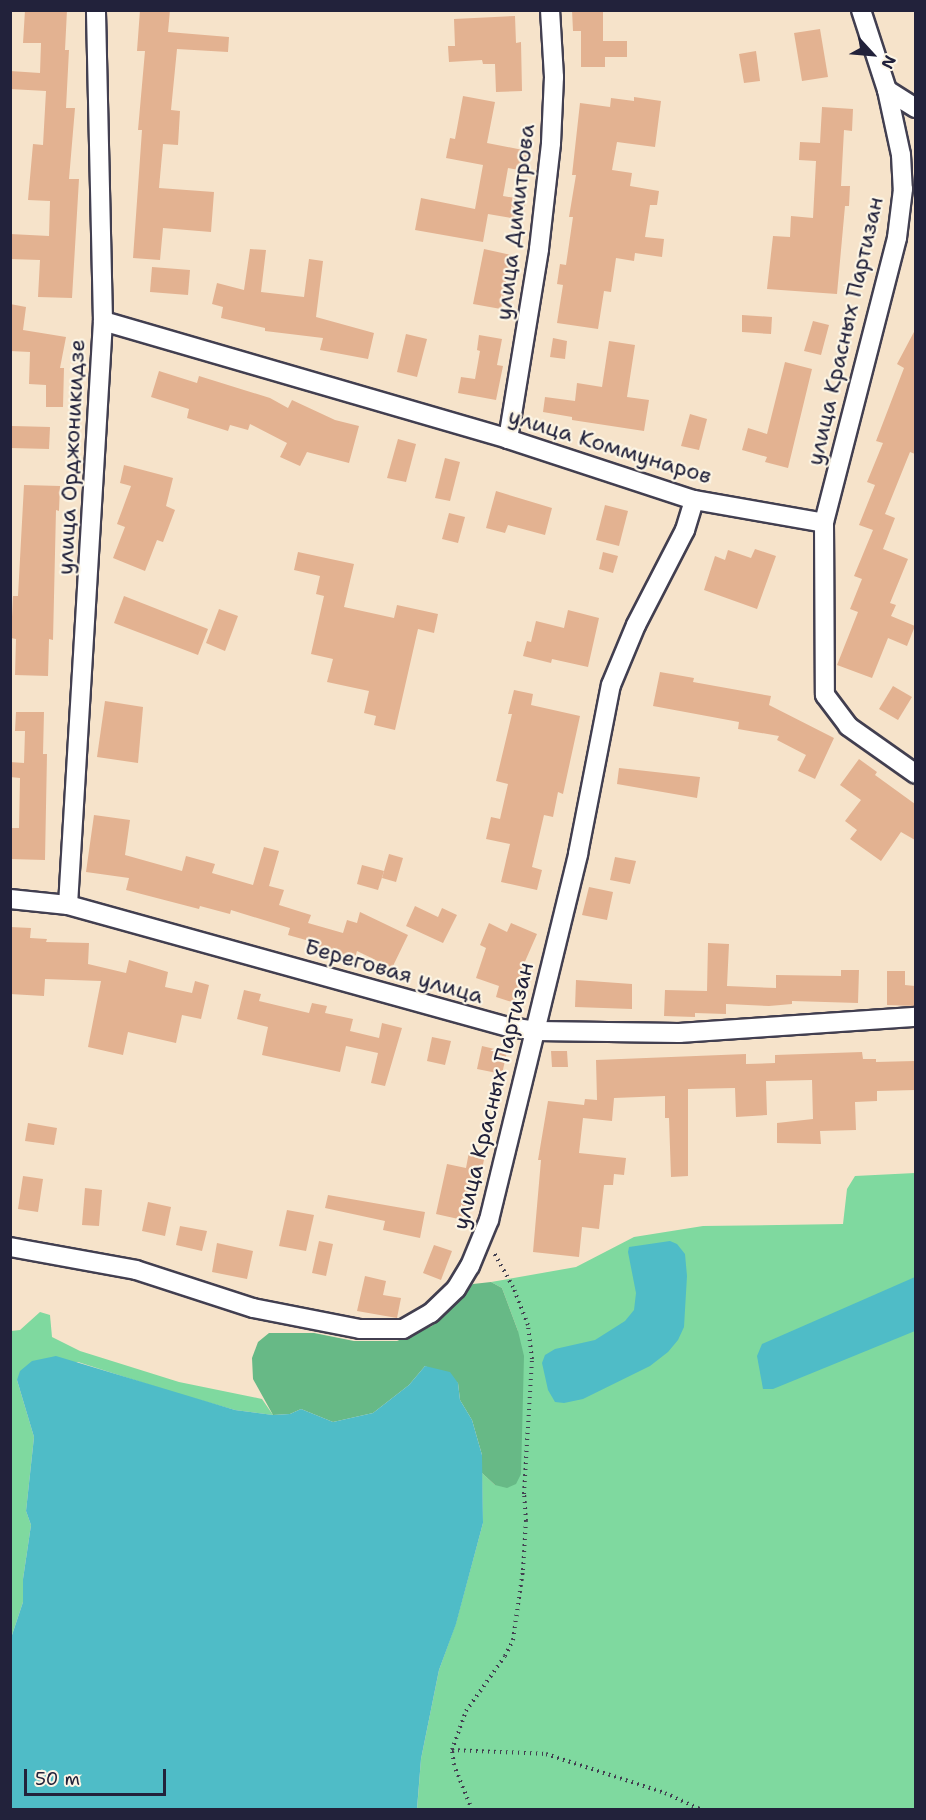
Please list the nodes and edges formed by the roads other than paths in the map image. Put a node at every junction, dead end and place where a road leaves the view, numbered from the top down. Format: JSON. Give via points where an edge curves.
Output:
{"nodes":[{"id":1,"x":96,"y":10,"type":"edge"},
{"id":2,"x":550,"y":10,"type":"edge"},
{"id":3,"x":861,"y":10,"type":"edge"},
{"id":4,"x":887,"y":90,"type":"junction"},
{"id":5,"x":915,"y":108,"type":"edge"},
{"id":6,"x":103,"y":321,"type":"junction"},
{"id":7,"x":508,"y":439,"type":"junction"},
{"id":8,"x":694,"y":500,"type":"junction"},
{"id":9,"x":824,"y":523,"type":"junction"},
{"id":10,"x":915,"y":774,"type":"edge"},
{"id":11,"x":10,"y":899,"type":"edge"},
{"id":12,"x":68,"y":905,"type":"junction"},
{"id":13,"x":915,"y":1017,"type":"edge"},
{"id":14,"x":537,"y":1031,"type":"junction"},
{"id":15,"x":10,"y":1247,"type":"edge"}],
"edges":[{"from":1,"to":6,"type":"street","name":"улица Орджоникидзе"},
{"from":2,"to":7,"type":"street","name":"улица Димитрова","via":[[554,77],[551,143],[539,249]]},
{"from":3,"to":4,"type":"street","name":"улица Красных Партизан"},
{"from":4,"to":5,"type":"street"},
{"from":4,"to":9,"type":"street","name":"улица Красных Партизан","via":[[901,155],[901,212]]},
{"from":6,"to":7,"type":"street","name":"улица Коммунаров"},
{"from":6,"to":12,"type":"street","name":"улица Орджоникидзе"},
{"from":7,"to":8,"type":"street","name":"улица Коммунаров"},
{"from":8,"to":9,"type":"street","name":"улица Коммунаров"},
{"from":8,"to":14,"type":"street","name":"улица Красных Партизан","via":[[682,539],[636,625],[611,685],[578,854]]},
{"from":9,"to":10,"type":"street","via":[[825,695],[848,726]]},
{"from":11,"to":12,"type":"street","name":"Береговая улица"},
{"from":12,"to":14,"type":"street","name":"Береговая улица","via":[[468,1017]]},
{"from":13,"to":14,"type":"street","name":"Береговая улица","via":[[680,1033]]},
{"from":14,"to":15,"type":"street","name":"улица Красных Партизан","via":[[487,1228],[470,1266],[456,1289],[403,1329],[287,1316],[136,1270]]}]}
